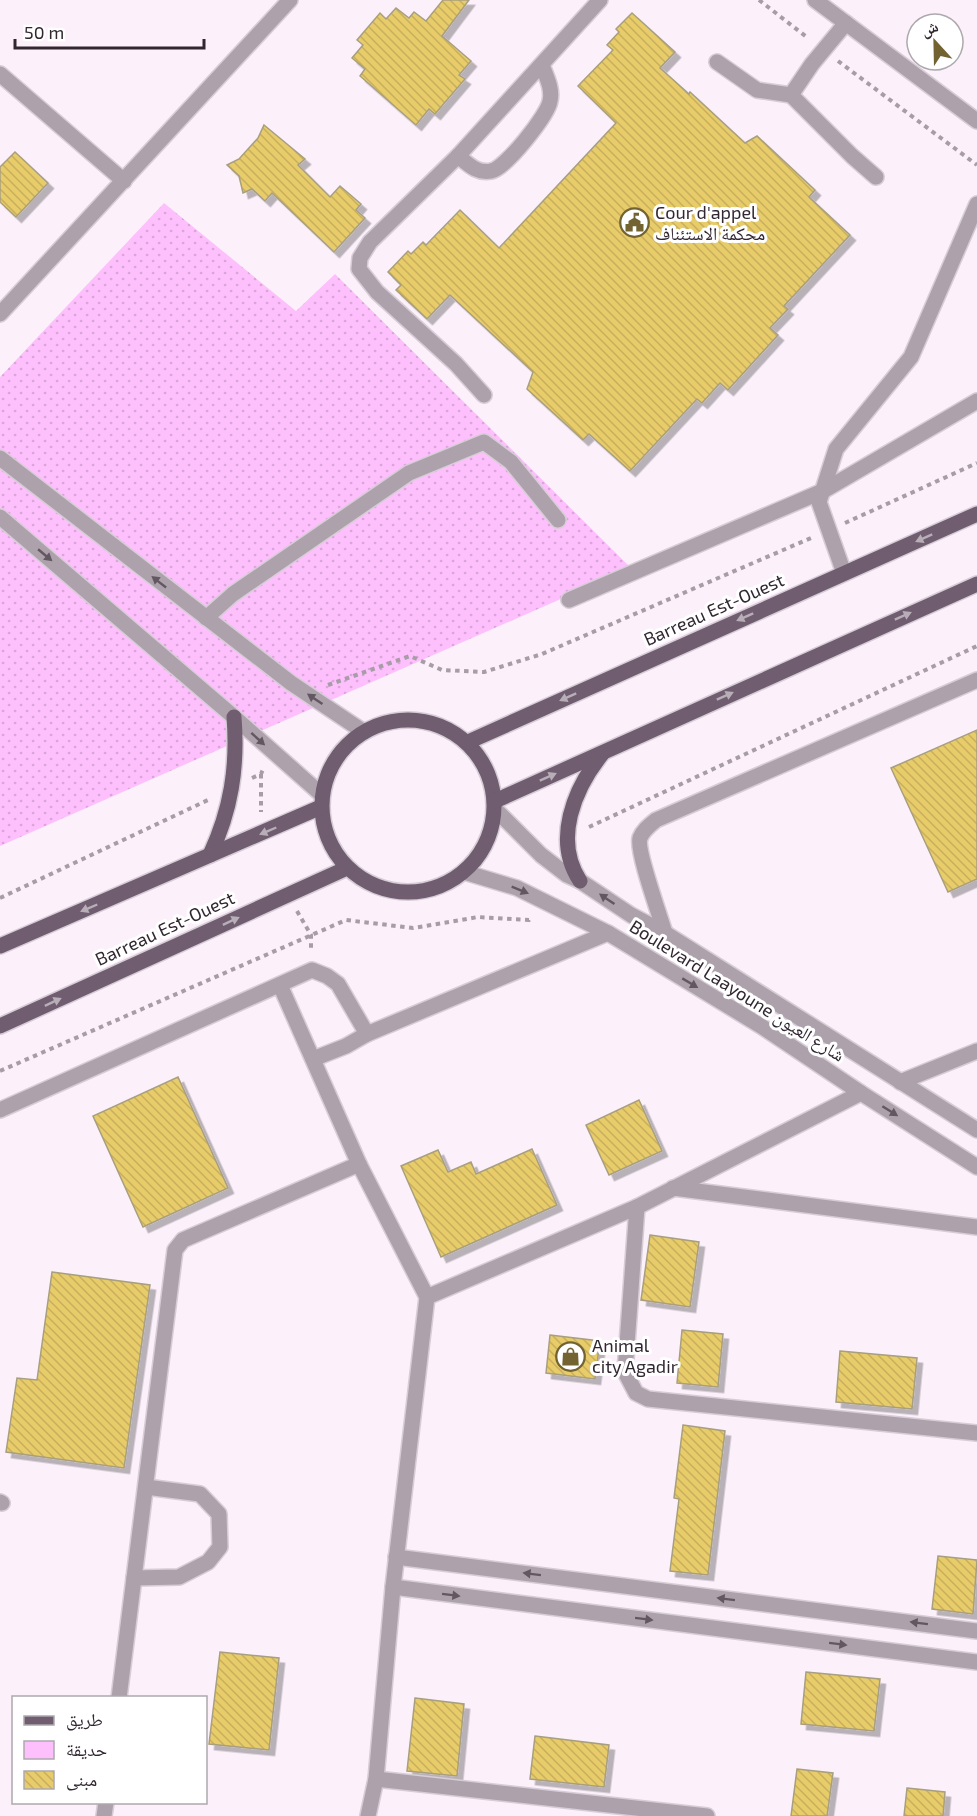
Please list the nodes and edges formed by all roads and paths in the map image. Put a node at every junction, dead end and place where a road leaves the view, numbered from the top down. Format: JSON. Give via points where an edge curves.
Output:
{"nodes":[{"id":1,"x":290,"y":0,"type":"edge"},
{"id":2,"x":600,"y":0,"type":"edge"},
{"id":3,"x":759,"y":0,"type":"edge"},
{"id":4,"x":815,"y":0,"type":"edge"},
{"id":5,"x":846,"y":23,"type":"junction"},
{"id":6,"x":824,"y":50,"type":"junction"},
{"id":7,"x":717,"y":62,"type":"dead end"},
{"id":8,"x":542,"y":65,"type":"junction"},
{"id":9,"x":0,"y":74,"type":"edge"},
{"id":10,"x":791,"y":95,"type":"junction"},
{"id":11,"x":977,"y":121,"type":"edge"},
{"id":12,"x":459,"y":156,"type":"junction"},
{"id":13,"x":977,"y":165,"type":"edge"},
{"id":14,"x":876,"y":177,"type":"dead end"},
{"id":15,"x":124,"y":181,"type":"junction"},
{"id":16,"x":977,"y":204,"type":"edge"},
{"id":17,"x":0,"y":314,"type":"edge"},
{"id":18,"x":484,"y":395,"type":"dead end"},
{"id":19,"x":977,"y":401,"type":"edge"},
{"id":20,"x":0,"y":458,"type":"edge"},
{"id":21,"x":977,"y":463,"type":"edge"},
{"id":22,"x":823,"y":491,"type":"junction"},
{"id":23,"x":977,"y":514,"type":"edge"},
{"id":24,"x":0,"y":517,"type":"edge"},
{"id":25,"x":558,"y":520,"type":"dead end"},
{"id":26,"x":829,"y":530,"type":"junction"},
{"id":27,"x":844,"y":573,"type":"junction"},
{"id":28,"x":977,"y":584,"type":"edge"},
{"id":29,"x":569,"y":600,"type":"dead end"},
{"id":30,"x":206,"y":618,"type":"junction"},
{"id":31,"x":977,"y":680,"type":"edge"},
{"id":32,"x":309,"y":696,"type":"junction"},
{"id":33,"x":234,"y":717,"type":"junction"},
{"id":34,"x":364,"y":732,"type":"junction"},
{"id":35,"x":468,"y":742,"type":"junction"},
{"id":36,"x":604,"y":752,"type":"junction"},
{"id":37,"x":261,"y":774,"type":"dead end"},
{"id":38,"x":232,"y":788,"type":"junction"},
{"id":39,"x":322,"y":801,"type":"junction"},
{"id":40,"x":495,"y":805,"type":"junction"},
{"id":41,"x":262,"y":833,"type":"junction"},
{"id":42,"x":210,"y":855,"type":"junction"},
{"id":43,"x":347,"y":868,"type":"junction"},
{"id":44,"x":464,"y":872,"type":"junction"},
{"id":45,"x":580,"y":881,"type":"junction"},
{"id":46,"x":288,"y":895,"type":"junction"},
{"id":47,"x":0,"y":898,"type":"edge"},
{"id":48,"x":608,"y":933,"type":"junction"},
{"id":49,"x":665,"y":933,"type":"junction"},
{"id":50,"x":0,"y":946,"type":"edge"},
{"id":51,"x":312,"y":970,"type":"junction"},
{"id":52,"x":280,"y":986,"type":"junction"},
{"id":53,"x":0,"y":1026,"type":"edge"},
{"id":54,"x":367,"y":1034,"type":"junction"},
{"id":55,"x":977,"y":1051,"type":"edge"},
{"id":56,"x":313,"y":1059,"type":"junction"},
{"id":57,"x":900,"y":1082,"type":"junction"},
{"id":58,"x":861,"y":1093,"type":"junction"},
{"id":59,"x":0,"y":1110,"type":"edge"},
{"id":60,"x":977,"y":1130,"type":"edge"},
{"id":61,"x":359,"y":1164,"type":"junction"},
{"id":62,"x":977,"y":1167,"type":"edge"},
{"id":63,"x":673,"y":1188,"type":"junction"},
{"id":64,"x":637,"y":1207,"type":"junction"},
{"id":65,"x":977,"y":1227,"type":"edge"},
{"id":66,"x":428,"y":1297,"type":"junction"},
{"id":67,"x":977,"y":1433,"type":"edge"},
{"id":68,"x":146,"y":1487,"type":"junction"},
{"id":69,"x":396,"y":1557,"type":"junction"},
{"id":70,"x":134,"y":1578,"type":"junction"},
{"id":71,"x":393,"y":1587,"type":"junction"},
{"id":72,"x":977,"y":1631,"type":"edge"},
{"id":73,"x":977,"y":1662,"type":"edge"},
{"id":74,"x":119,"y":1696,"type":"edge"},
{"id":75,"x":376,"y":1779,"type":"junction"},
{"id":76,"x":368,"y":1816,"type":"edge"},
{"id":77,"x":707,"y":1816,"type":"edge"}],
"edges":[{"from":1,"to":15,"type":"street"},
{"from":2,"to":8,"type":"street"},
{"from":3,"to":6,"type":"path"},
{"from":4,"to":5,"type":"street"},
{"from":5,"to":6,"type":"street"},
{"from":5,"to":11,"type":"street"},
{"from":6,"to":10,"type":"street"},
{"from":6,"to":13,"type":"path"},
{"from":7,"to":10,"type":"street","via":[[756,90]]},
{"from":8,"to":12,"type":"street"},
{"from":8,"to":12,"type":"street","via":[[551,99],[547,112],[502,166],[490,172],[473,169]]},
{"from":9,"to":15,"type":"street"},
{"from":10,"to":14,"type":"street"},
{"from":12,"to":18,"type":"street","via":[[370,242],[360,258],[359,269],[377,292]]},
{"from":15,"to":17,"type":"street"},
{"from":16,"to":22,"type":"street","via":[[911,357],[836,449]]},
{"from":19,"to":22,"type":"street"},
{"from":30,"to":20,"type":"street","one_way":true},
{"from":21,"to":26,"type":"path"},
{"from":22,"to":26,"type":"street","via":[[819,502]]},
{"from":22,"to":29,"type":"street"},
{"from":23,"to":27,"type":"main road","name":"Barreau Est-Ouest","one_way":true},
{"from":24,"to":33,"type":"street","one_way":true},
{"from":25,"to":30,"type":"street","via":[[512,462],[484,442],[409,473],[242,588]]},
{"from":26,"to":27,"type":"street"},
{"from":26,"to":32,"type":"path","via":[[542,654],[484,672],[442,670],[410,656],[334,681]]},
{"from":27,"to":35,"type":"main road","name":"Barreau Est-Ouest","one_way":true},
{"from":36,"to":28,"type":"main road","one_way":true},
{"from":30,"to":32,"type":"street"},
{"from":31,"to":49,"type":"street","via":[[656,820],[639,839]]},
{"from":34,"to":32,"type":"street","one_way":true},
{"from":33,"to":38,"type":"main road"},
{"from":33,"to":39,"type":"street","one_way":true},
{"from":34,"to":35,"type":"main road","via":[[406,719],[428,722]]},
{"from":34,"to":39,"type":"main road","via":[[343,748],[329,770]]},
{"from":35,"to":40,"type":"main road","via":[[491,779]]},
{"from":40,"to":36,"type":"main road","one_way":true},
{"from":36,"to":45,"type":"main road","via":[[576,794],[570,818],[571,868]]},
{"from":37,"to":41,"type":"path"},
{"from":38,"to":42,"type":"main road","via":[[224,823]]},
{"from":38,"to":47,"type":"path"},
{"from":39,"to":41,"type":"main road","one_way":true},
{"from":39,"to":43,"type":"main road","via":[[328,840]]},
{"from":40,"to":44,"type":"main road","via":[[491,833]]},
{"from":40,"to":45,"type":"street","name":"Boulevard Laayoune شارع العيون","via":[[541,855]]},
{"from":41,"to":42,"type":"main road"},
{"from":42,"to":50,"type":"main road","one_way":true},
{"from":43,"to":44,"type":"main road","via":[[368,883],[392,891],[417,892],[442,885]]},
{"from":43,"to":46,"type":"main road","name":"Barreau Est-Ouest"},
{"from":44,"to":48,"type":"street","name":"Boulevard Laayoune شارع العيون","one_way":true,"via":[[517,888]]},
{"from":49,"to":45,"type":"street","name":"Boulevard Laayoune شارع العيون","one_way":true},
{"from":46,"to":51,"type":"path","via":[[311,935]]},
{"from":53,"to":46,"type":"main road","name":"Barreau Est-Ouest","one_way":true},
{"from":48,"to":54,"type":"street"},
{"from":48,"to":58,"type":"street","name":"Boulevard Laayoune شارع العيون","one_way":true,"via":[[761,1026]]},
{"from":49,"to":57,"type":"street","name":"Boulevard Laayoune شارع العيون"},
{"from":51,"to":52,"type":"street"},
{"from":51,"to":54,"type":"street","via":[[338,984]]},
{"from":52,"to":56,"type":"street"},
{"from":52,"to":59,"type":"street"},
{"from":54,"to":56,"type":"street"},
{"from":55,"to":57,"type":"street"},
{"from":56,"to":61,"type":"street"},
{"from":57,"to":60,"type":"street","name":"Boulevard Laayoune شارع العيون"},
{"from":58,"to":62,"type":"street","name":"Boulevard Laayoune شارع العيون","one_way":true},
{"from":58,"to":63,"type":"street"},
{"from":61,"to":66,"type":"street"},
{"from":61,"to":68,"type":"street","via":[[178,1245]]},
{"from":63,"to":64,"type":"street"},
{"from":63,"to":65,"type":"street"},
{"from":64,"to":66,"type":"street"},
{"from":64,"to":67,"type":"street","via":[[625,1372],[636,1393],[648,1399]]},
{"from":66,"to":69,"type":"street"},
{"from":68,"to":70,"type":"street"},
{"from":68,"to":70,"type":"street","via":[[200,1494],[219,1515],[220,1547],[207,1562],[179,1577]]},
{"from":69,"to":71,"type":"street"},
{"from":72,"to":69,"type":"street","one_way":true},
{"from":70,"to":74,"type":"street"},
{"from":71,"to":73,"type":"street","one_way":true},
{"from":71,"to":75,"type":"street"},
{"from":75,"to":76,"type":"street"},
{"from":75,"to":77,"type":"street"}]}
